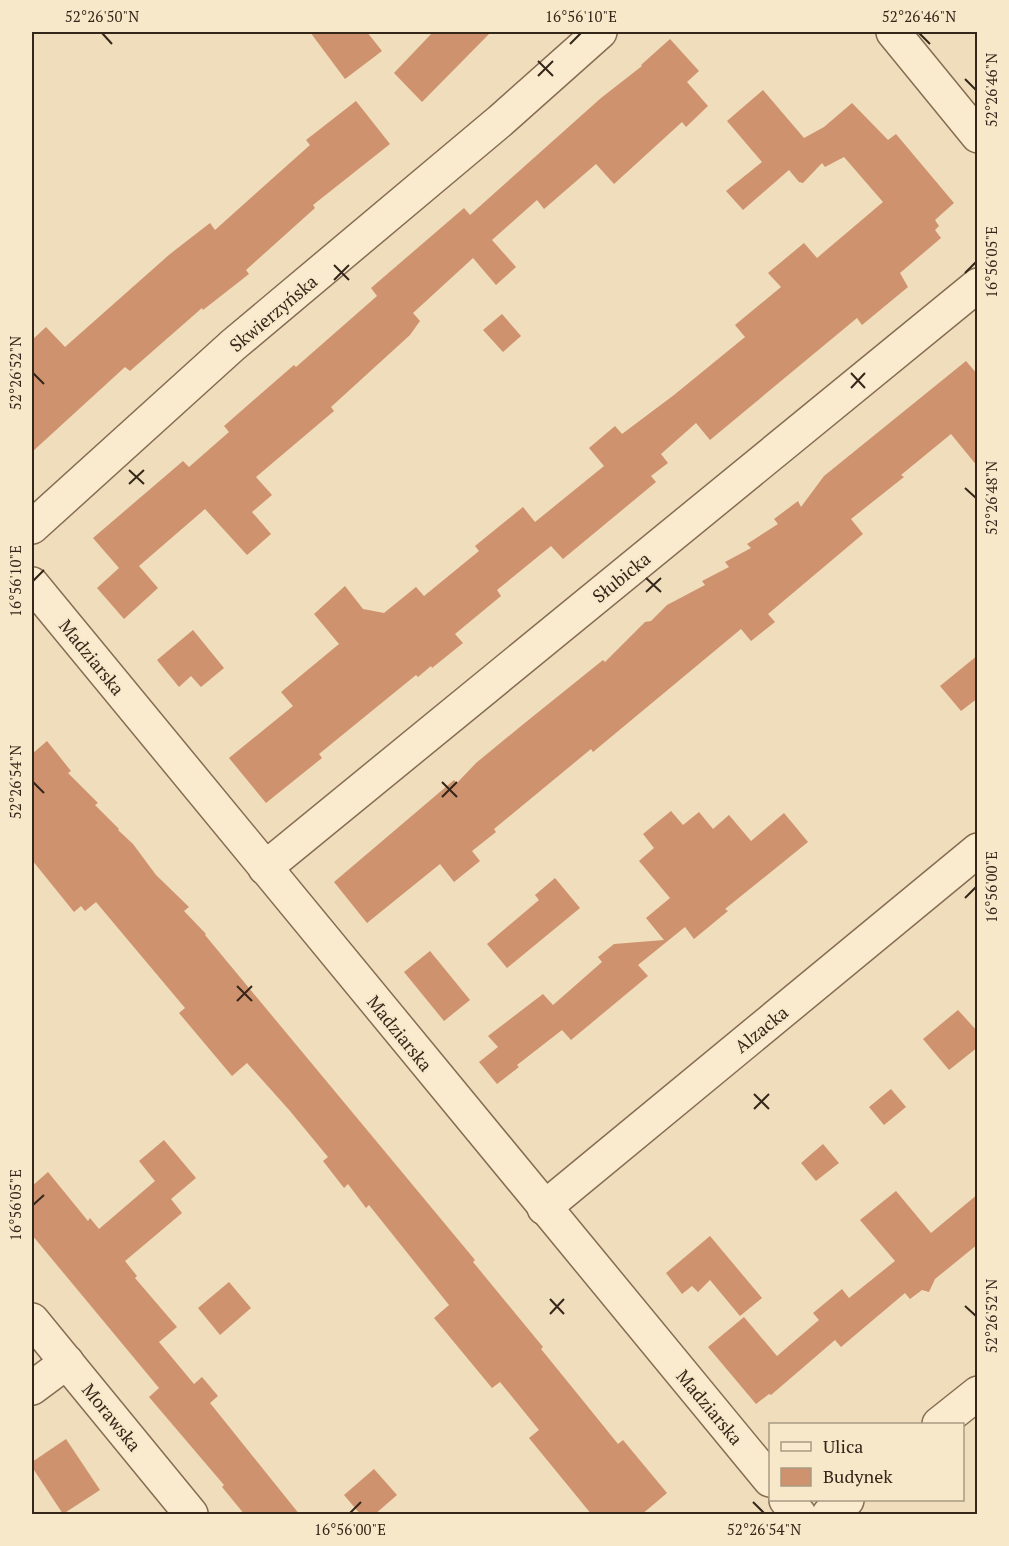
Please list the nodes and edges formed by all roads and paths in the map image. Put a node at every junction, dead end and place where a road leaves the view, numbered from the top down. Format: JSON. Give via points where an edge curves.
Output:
{"nodes":[{"id":1,"x":600,"y":32,"type":"edge"},
{"id":2,"x":893,"y":32,"type":"edge"},
{"id":3,"x":978,"y":136,"type":"edge"},
{"id":4,"x":978,"y":285,"type":"edge"},
{"id":5,"x":32,"y":527,"type":"edge"},
{"id":6,"x":32,"y":584,"type":"edge"},
{"id":7,"x":978,"y":850,"type":"edge"},
{"id":8,"x":265,"y":868,"type":"junction"},
{"id":9,"x":544,"y":1208,"type":"junction"},
{"id":10,"x":32,"y":1320,"type":"edge"},
{"id":11,"x":68,"y":1362,"type":"junction"},
{"id":12,"x":32,"y":1388,"type":"edge"},
{"id":13,"x":978,"y":1393,"type":"edge"},
{"id":14,"x":941,"y":1423,"type":"edge"},
{"id":15,"x":769,"y":1478,"type":"edge"},
{"id":16,"x":787,"y":1501,"type":"edge"},
{"id":17,"x":846,"y":1501,"type":"edge"},
{"id":18,"x":190,"y":1515,"type":"edge"},
{"id":19,"x":799,"y":1515,"type":"edge"},
{"id":20,"x":829,"y":1515,"type":"edge"}],
"edges":[{"from":1,"to":5,"type":"street","name":"Skwierzyńska","via":[[501,121],[233,345]]},
{"from":2,"to":3,"type":"street"},
{"from":4,"to":8,"type":"street","name":"Słubicka"},
{"from":6,"to":8,"type":"street","name":"Madziarska"},
{"from":7,"to":9,"type":"street","name":"Alzacka"},
{"from":8,"to":9,"type":"street","name":"Madziarska"},
{"from":9,"to":15,"type":"street","name":"Madziarska"},
{"from":10,"to":11,"type":"street","name":"Morawska"},
{"from":11,"to":12,"type":"street"},
{"from":11,"to":18,"type":"street","name":"Morawska"},
{"from":13,"to":14,"type":"street"},
{"from":16,"to":19,"type":"street"},
{"from":17,"to":20,"type":"street"}]}
